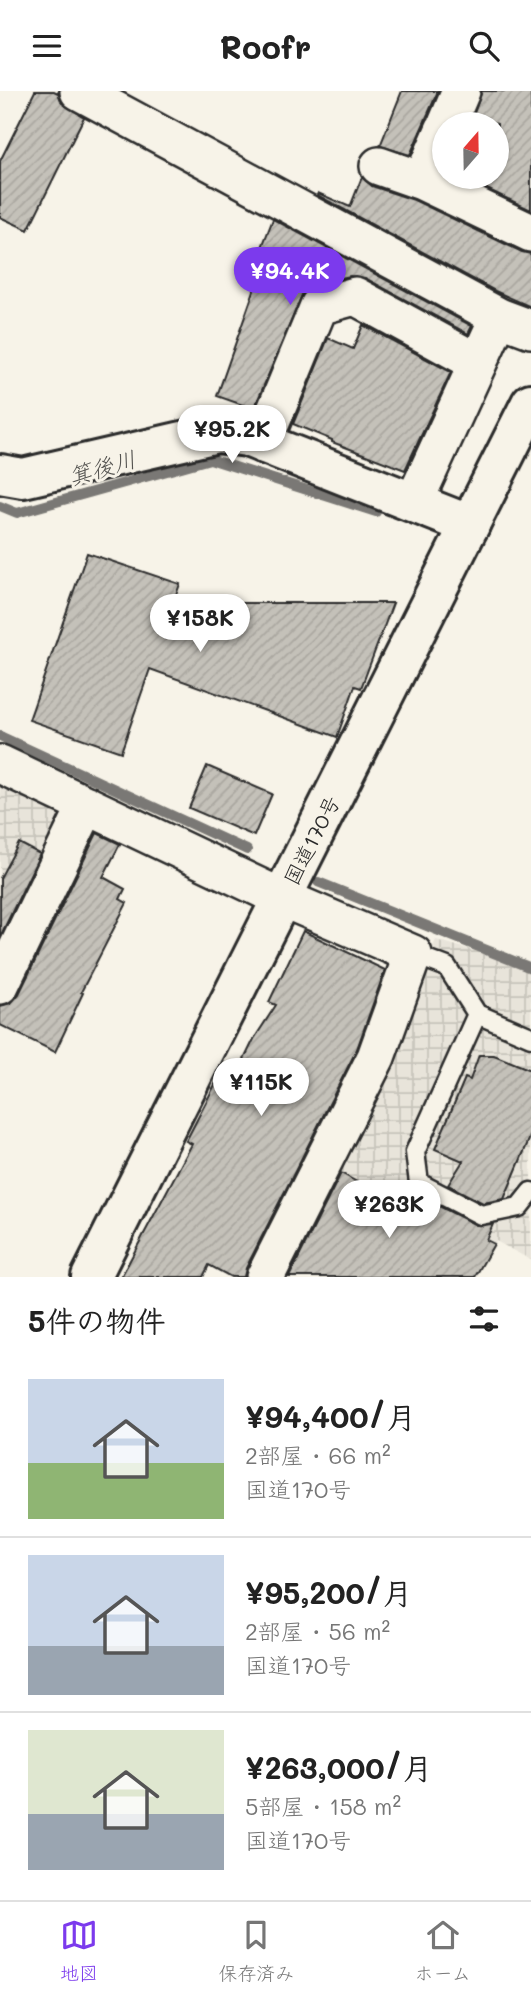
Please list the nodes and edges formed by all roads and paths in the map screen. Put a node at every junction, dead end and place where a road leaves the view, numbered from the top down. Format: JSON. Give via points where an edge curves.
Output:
{"nodes":[{"id":1,"x":79,"y":91,"type":"edge"},
{"id":2,"x":461,"y":91,"type":"edge"},
{"id":3,"x":452,"y":112,"type":"edge"},
{"id":4,"x":432,"y":157,"type":"edge"},
{"id":5,"x":379,"y":166,"type":"dead end"},
{"id":6,"x":422,"y":181,"type":"junction"},
{"id":7,"x":531,"y":233,"type":"edge"},
{"id":8,"x":515,"y":323,"type":"edge"},
{"id":9,"x":478,"y":363,"type":"junction"},
{"id":10,"x":531,"y":403,"type":"edge"},
{"id":11,"x":262,"y":444,"type":"junction"},
{"id":12,"x":0,"y":474,"type":"edge"},
{"id":13,"x":414,"y":502,"type":"junction"},
{"id":14,"x":470,"y":524,"type":"junction"},
{"id":15,"x":0,"y":764,"type":"edge"},
{"id":16,"x":87,"y":806,"type":"junction"},
{"id":17,"x":282,"y":898,"type":"junction"},
{"id":18,"x":413,"y":954,"type":"junction"},
{"id":19,"x":0,"y":985,"type":"edge"},
{"id":20,"x":477,"y":1014,"type":"junction"},
{"id":21,"x":531,"y":1037,"type":"edge"},
{"id":22,"x":531,"y":1192,"type":"edge"},
{"id":23,"x":91,"y":1277,"type":"edge"},
{"id":24,"x":265,"y":1277,"type":"edge"}],
"edges":[{"from":1,"to":8,"type":"street"},
{"from":2,"to":3,"type":"street"},
{"from":4,"to":6,"type":"street"},
{"from":5,"to":6,"type":"street"},
{"from":6,"to":7,"type":"street"},
{"from":8,"to":9,"type":"street"},
{"from":9,"to":11,"type":"street","via":[[355,296],[319,306]]},
{"from":9,"to":13,"type":"street"},
{"from":10,"to":14,"type":"main road","name":"国道170号"},
{"from":11,"to":12,"type":"main road","via":[[217,433],[23,478]]},
{"from":11,"to":13,"type":"main road"},
{"from":13,"to":14,"type":"main road"},
{"from":14,"to":17,"type":"main road","name":"国道170号"},
{"from":15,"to":16,"type":"street"},
{"from":16,"to":17,"type":"street"},
{"from":16,"to":19,"type":"street"},
{"from":17,"to":18,"type":"street"},
{"from":17,"to":23,"type":"main road","name":"国道170号"},
{"from":18,"to":20,"type":"lane","via":[[447,967]]},
{"from":18,"to":24,"type":"street","via":[[376,1057]]},
{"from":20,"to":21,"type":"lane"},
{"from":20,"to":22,"type":"lane","via":[[415,1151],[419,1183],[481,1215],[519,1207]]}]}
